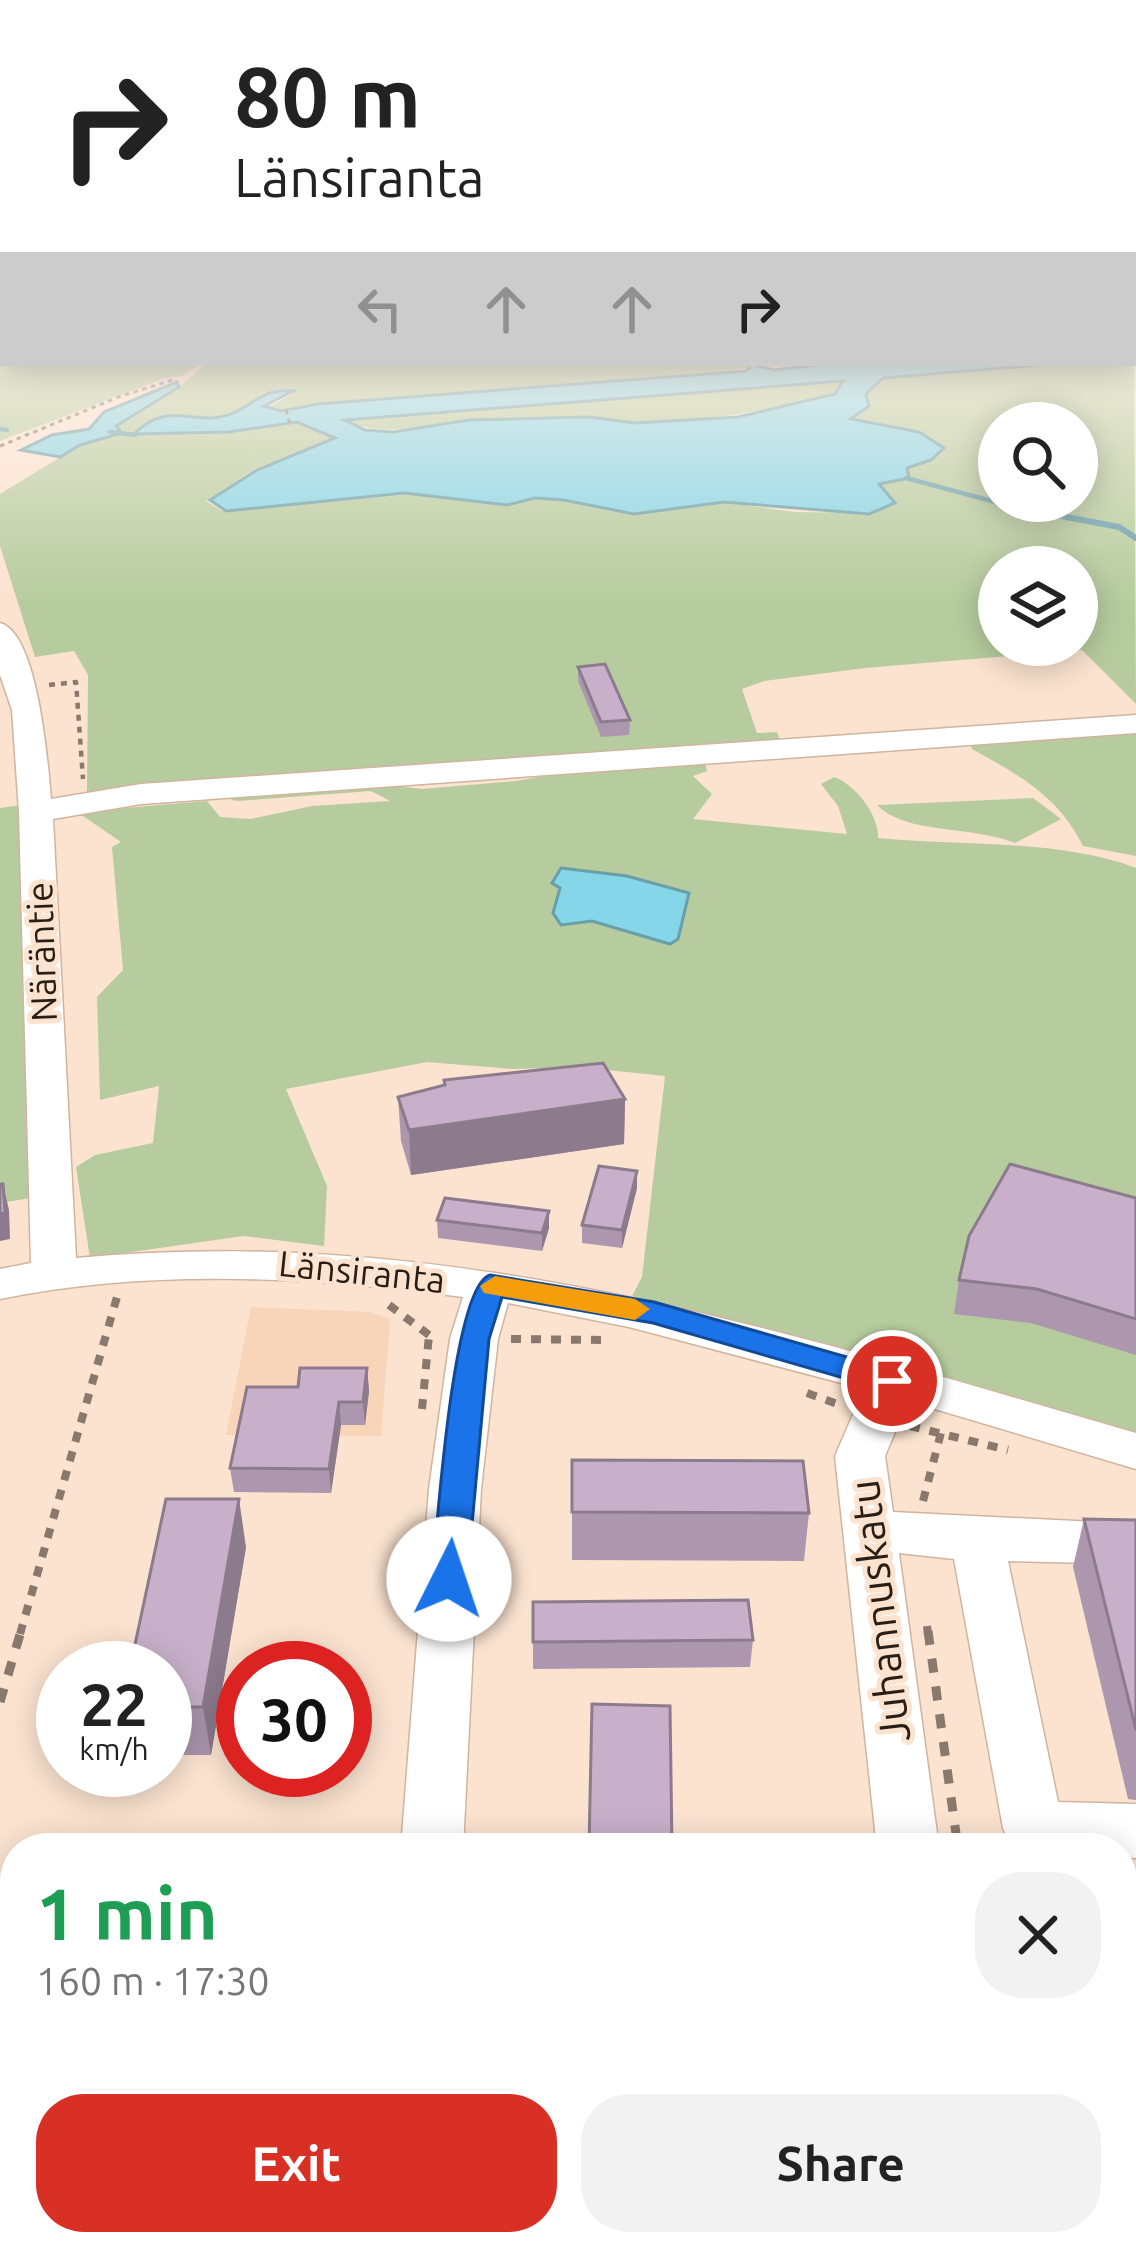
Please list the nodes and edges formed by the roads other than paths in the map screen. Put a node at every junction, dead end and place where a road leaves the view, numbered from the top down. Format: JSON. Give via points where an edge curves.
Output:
{"nodes":[{"id":1,"x":0,"y":632,"type":"edge"},
{"id":2,"x":11,"y":680,"type":"edge"},
{"id":3,"x":1136,"y":724,"type":"edge"},
{"id":4,"x":36,"y":812,"type":"junction"},
{"id":5,"x":54,"y":1276,"type":"junction"},
{"id":6,"x":0,"y":1284,"type":"edge"},
{"id":7,"x":490,"y":1285,"type":"junction"},
{"id":8,"x":883,"y":1399,"type":"junction"},
{"id":9,"x":1136,"y":1451,"type":"edge"},
{"id":10,"x":891,"y":1531,"type":"junction"},
{"id":11,"x":977,"y":1538,"type":"junction"},
{"id":12,"x":1136,"y":1544,"type":"edge"},
{"id":13,"x":1136,"y":1831,"type":"edge"},
{"id":14,"x":432,"y":1833,"type":"edge"},
{"id":15,"x":907,"y":1833,"type":"edge"}],
"edges":[{"from":1,"to":2,"type":"street","name":"Näräntie"},
{"from":2,"to":4,"type":"street","name":"Näräntie","via":[[27,710]]},
{"from":3,"to":4,"type":"street","via":[[141,794]]},
{"from":4,"to":5,"type":"street","name":"Näräntie"},
{"from":5,"to":6,"type":"street","name":"Länsiranta"},
{"from":5,"to":7,"type":"street","name":"Länsiranta","via":[[254,1261]]},
{"from":7,"to":8,"type":"street","name":"Länsiranta","via":[[654,1312]]},
{"from":7,"to":14,"type":"street","via":[[474,1339],[455,1489]]},
{"from":8,"to":9,"type":"street","name":"Länsiranta"},
{"from":8,"to":10,"type":"street","name":"Juhannuskatu","via":[[860,1456]]},
{"from":10,"to":11,"type":"street"},
{"from":10,"to":15,"type":"street","name":"Juhannuskatu"},
{"from":11,"to":12,"type":"street"},
{"from":11,"to":13,"type":"street","via":[[1033,1828]]}]}
